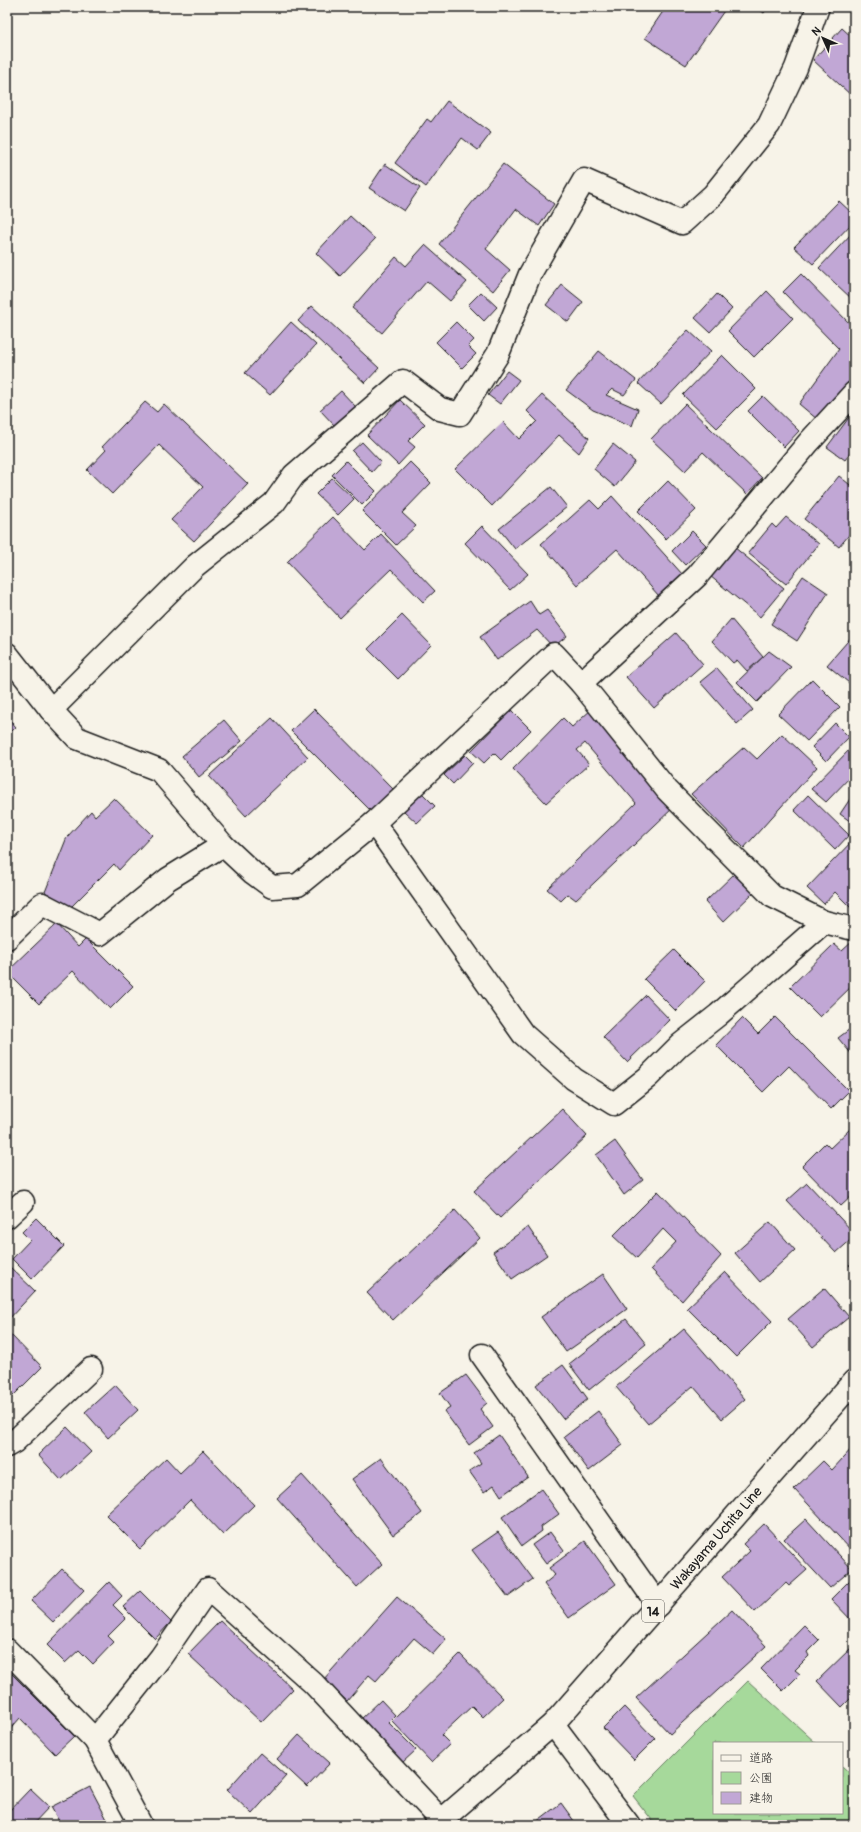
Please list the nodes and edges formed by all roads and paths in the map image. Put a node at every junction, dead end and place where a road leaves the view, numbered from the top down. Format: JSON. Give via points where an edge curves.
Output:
{"nodes":[{"id":1,"x":818,"y":7,"type":"edge"},
{"id":2,"x":854,"y":393,"type":"edge"},
{"id":3,"x":7,"y":654,"type":"edge"},
{"id":4,"x":581,"y":683,"type":"junction"},
{"id":5,"x":51,"y":710,"type":"junction"},
{"id":6,"x":374,"y":823,"type":"junction"},
{"id":7,"x":224,"y":845,"type":"junction"},
{"id":8,"x":824,"y":922,"type":"junction"},
{"id":9,"x":854,"y":928,"type":"edge"},
{"id":10,"x":7,"y":938,"type":"edge"},
{"id":11,"x":22,"y":1202,"type":"dead end"},
{"id":12,"x":7,"y":1217,"type":"edge"},
{"id":13,"x":482,"y":1356,"type":"dead end"},
{"id":14,"x":91,"y":1369,"type":"dead end"},
{"id":15,"x":854,"y":1381,"type":"edge"},
{"id":16,"x":7,"y":1446,"type":"edge"},
{"id":17,"x":658,"y":1605,"type":"junction"},
{"id":18,"x":7,"y":1650,"type":"edge"},
{"id":19,"x":554,"y":1724,"type":"junction"},
{"id":20,"x":95,"y":1740,"type":"junction"},
{"id":21,"x":439,"y":1823,"type":"edge"},
{"id":22,"x":141,"y":1825,"type":"edge"},
{"id":23,"x":629,"y":1825,"type":"edge"}],
"edges":[{"from":1,"to":5,"type":"street","via":[[796,68],[769,124],[713,195],[682,223],[584,180],[530,274],[498,354],[460,414],[440,409],[403,381],[294,475],[274,503],[195,566]]},
{"from":2,"to":4,"type":"street","via":[[809,442],[697,576]]},
{"from":3,"to":5,"type":"street"},
{"from":4,"to":6,"type":"street","via":[[554,654]]},
{"from":4,"to":8,"type":"street","via":[[667,790],[772,896]]},
{"from":5,"to":7,"type":"street","via":[[76,738],[159,770]]},
{"from":6,"to":7,"type":"street","via":[[298,885],[272,887]]},
{"from":6,"to":8,"type":"street","via":[[523,1034],[574,1079],[614,1104]]},
{"from":7,"to":10,"type":"street","via":[[168,880],[100,934],[42,904]]},
{"from":8,"to":9,"type":"street"},
{"from":11,"to":12,"type":"street"},
{"from":13,"to":17,"type":"street"},
{"from":14,"to":16,"type":"street"},
{"from":15,"to":17,"type":"street","name":"Wakayama Uchita Line","number":"14"},
{"from":17,"to":19,"type":"street","name":"Wakayama Uchita Line","number":"14"},
{"from":18,"to":20,"type":"street"},
{"from":19,"to":21,"type":"street","name":"Wakayama Uchita Line","number":"14"},
{"from":19,"to":23,"type":"street"},
{"from":20,"to":21,"type":"street","via":[[162,1658],[208,1589],[313,1683]]},
{"from":20,"to":22,"type":"street"}]}
